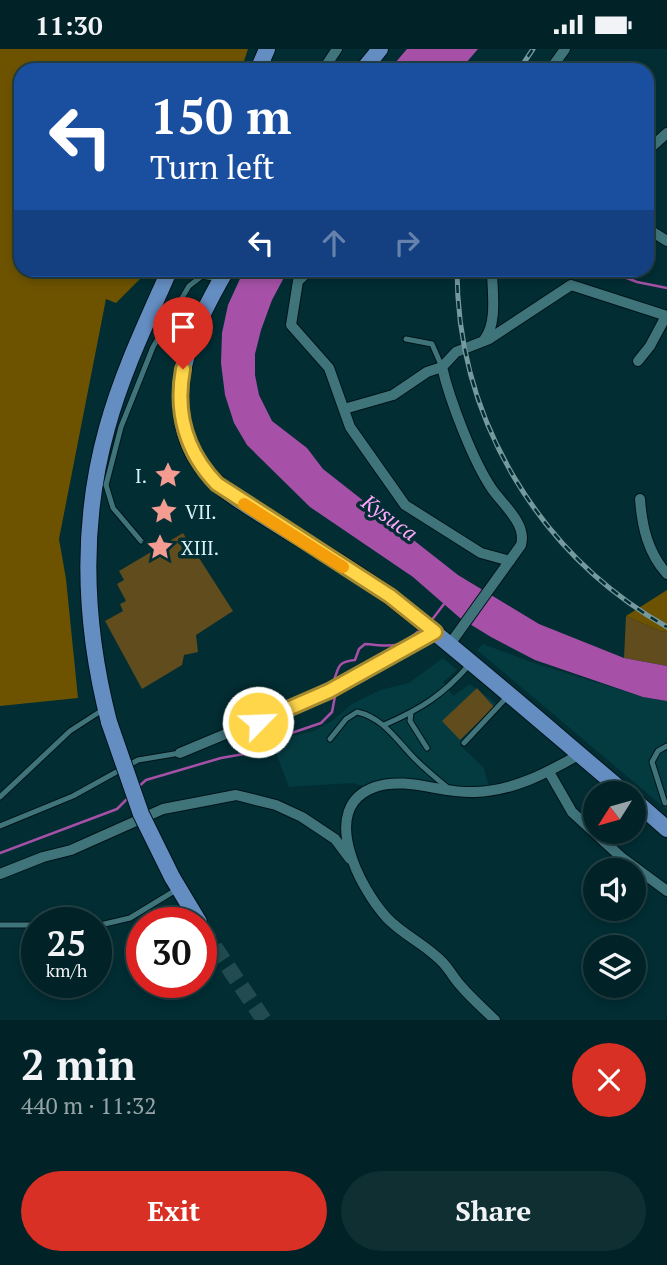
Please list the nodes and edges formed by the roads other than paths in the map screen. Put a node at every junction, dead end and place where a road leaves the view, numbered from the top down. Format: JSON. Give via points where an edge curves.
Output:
{"nodes":[{"id":1,"x":380,"y":49,"type":"edge"},
{"id":2,"x":369,"y":63,"type":"edge"},
{"id":3,"x":167,"y":277,"type":"edge"},
{"id":4,"x":201,"y":277,"type":"edge"},
{"id":5,"x":223,"y":277,"type":"edge"},
{"id":6,"x":302,"y":277,"type":"edge"},
{"id":7,"x":492,"y":277,"type":"edge"},
{"id":8,"x":666,"y":316,"type":"edge"},
{"id":9,"x":406,"y":339,"type":"dead end"},
{"id":10,"x":479,"y":344,"type":"junction"},
{"id":11,"x":638,"y":361,"type":"dead end"},
{"id":12,"x":442,"y":367,"type":"junction"},
{"id":13,"x":344,"y":409,"type":"junction"},
{"id":14,"x":640,"y":499,"type":"dead end"},
{"id":15,"x":141,"y":541,"type":"dead end"},
{"id":16,"x":510,"y":561,"type":"junction"},
{"id":17,"x":667,"y":574,"type":"edge"},
{"id":18,"x":435,"y":632,"type":"junction"},
{"id":19,"x":450,"y":644,"type":"junction"},
{"id":20,"x":471,"y":663,"type":"junction"},
{"id":21,"x":509,"y":695,"type":"junction"},
{"id":22,"x":411,"y":713,"type":"junction"},
{"id":23,"x":107,"y":715,"type":"junction"},
{"id":24,"x":384,"y":725,"type":"junction"},
{"id":25,"x":330,"y":739,"type":"dead end"},
{"id":26,"x":464,"y":744,"type":"dead end"},
{"id":27,"x":667,"y":746,"type":"edge"},
{"id":28,"x":427,"y":748,"type":"dead end"},
{"id":29,"x":180,"y":753,"type":"joint"},
{"id":30,"x":580,"y":754,"type":"junction"},
{"id":31,"x":549,"y":772,"type":"junction"},
{"id":32,"x":611,"y":781,"type":"edge"},
{"id":33,"x":451,"y":790,"type":"junction"},
{"id":34,"x":0,"y":797,"type":"edge"},
{"id":35,"x":666,"y":802,"type":"edge"},
{"id":36,"x":646,"y":810,"type":"edge"},
{"id":37,"x":650,"y":814,"type":"junction"},
{"id":38,"x":0,"y":827,"type":"edge"},
{"id":39,"x":667,"y":829,"type":"edge"},
{"id":40,"x":356,"y":867,"type":"junction"},
{"id":41,"x":0,"y":874,"type":"edge"},
{"id":42,"x":176,"y":883,"type":"junction"},
{"id":43,"x":667,"y":891,"type":"edge"},
{"id":44,"x":190,"y":907,"type":"edge"},
{"id":45,"x":112,"y":922,"type":"edge"},
{"id":46,"x":0,"y":925,"type":"edge"},
{"id":47,"x":21,"y":925,"type":"edge"},
{"id":48,"x":495,"y":1020,"type":"edge"}],
"edges":[{"from":1,"to":2,"type":"main road"},
{"from":3,"to":23,"type":"main road","via":[[107,427],[91,507],[87,565],[90,625]]},
{"from":4,"to":15,"type":"lane","via":[[189,286],[153,347],[121,427],[106,485],[113,508]]},
{"from":5,"to":18,"type":"main road","via":[[194,332],[180,384],[180,409],[197,459],[217,484],[236,498],[390,596]]},
{"from":6,"to":13,"type":"street","via":[[291,325],[329,368]]},
{"from":7,"to":10,"type":"street","via":[[492,322]]},
{"from":8,"to":10,"type":"street","via":[[571,285]]},
{"from":8,"to":11,"type":"street"},
{"from":9,"to":12,"type":"lane","via":[[432,344]]},
{"from":10,"to":12,"type":"street","via":[[452,354]]},
{"from":12,"to":13,"type":"street","via":[[393,395]]},
{"from":12,"to":16,"type":"street","via":[[447,391],[483,473],[521,526],[523,537]]},
{"from":13,"to":16,"type":"street","via":[[350,427],[405,505],[481,552]]},
{"from":14,"to":17,"type":"street","via":[[652,553]]},
{"from":16,"to":19,"type":"street"},
{"from":18,"to":19,"type":"main road"},
{"from":18,"to":29,"type":"street","via":[[329,691]]},
{"from":19,"to":20,"type":"main road"},
{"from":20,"to":21,"type":"main road"},
{"from":20,"to":22,"type":"lane","via":[[449,688]]},
{"from":21,"to":26,"type":"lane"},
{"from":21,"to":30,"type":"main road"},
{"from":22,"to":24,"type":"lane"},
{"from":22,"to":28,"type":"lane","via":[[410,721]]},
{"from":23,"to":34,"type":"lane","via":[[70,731]]},
{"from":23,"to":42,"type":"main road","bridge":true,"via":[[141,814]]},
{"from":24,"to":25,"type":"lane","via":[[357,712]]},
{"from":24,"to":33,"type":"lane"},
{"from":27,"to":35,"type":"lane","via":[[652,762]]},
{"from":29,"to":38,"type":"lane","via":[[138,760],[74,796]]},
{"from":30,"to":31,"type":"street"},
{"from":30,"to":32,"type":"main road"},
{"from":31,"to":33,"type":"street","via":[[509,787]]},
{"from":31,"to":43,"type":"street","via":[[572,812]]},
{"from":33,"to":40,"type":"street","via":[[394,784],[374,787],[356,797],[345,820]]},
{"from":35,"to":37,"type":"lane"},
{"from":36,"to":37,"type":"main road"},
{"from":37,"to":39,"type":"main road"},
{"from":40,"to":41,"type":"street","via":[[335,839],[302,817],[236,795],[163,809],[71,850]]},
{"from":40,"to":48,"type":"street","via":[[388,920],[444,964]]},
{"from":42,"to":44,"type":"main road"},
{"from":42,"to":45,"type":"lane","via":[[130,918]]},
{"from":46,"to":47,"type":"lane"}]}
